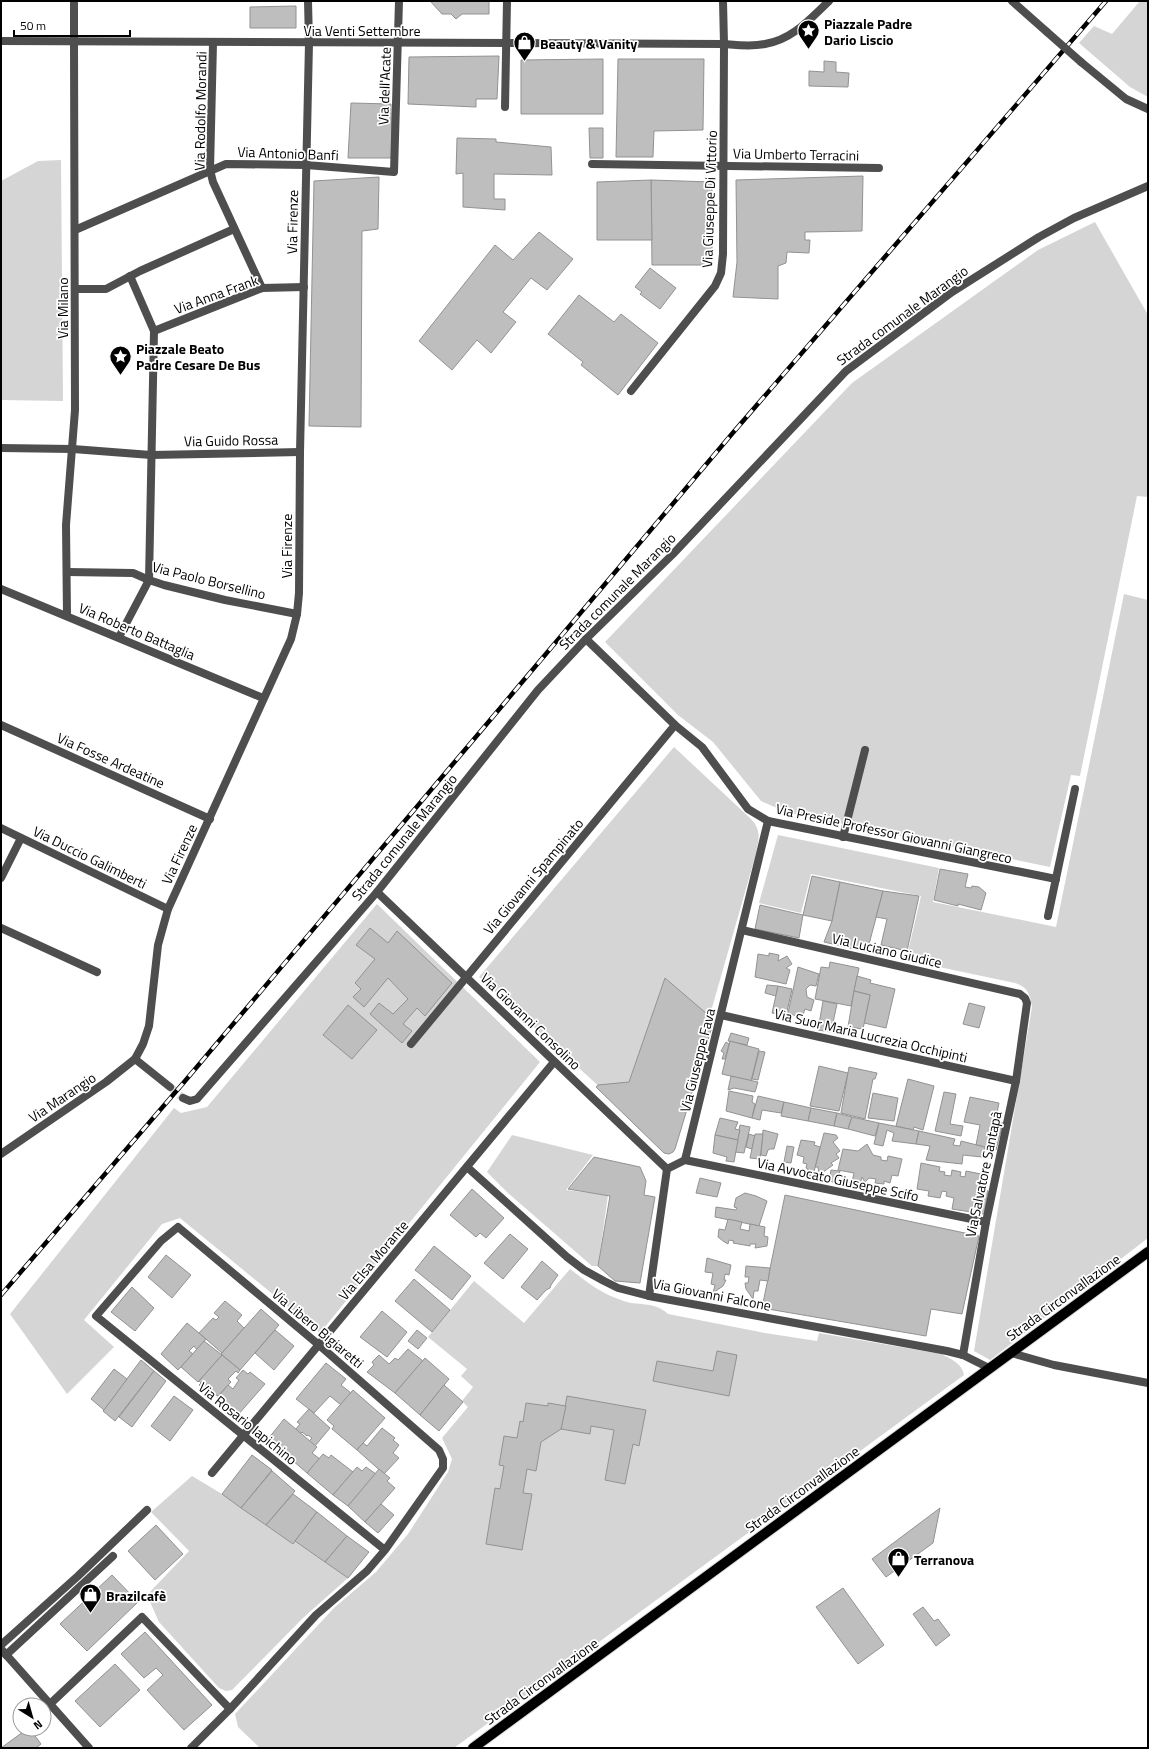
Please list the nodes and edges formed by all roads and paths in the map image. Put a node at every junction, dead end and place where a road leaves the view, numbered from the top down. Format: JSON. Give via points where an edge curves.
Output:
{"nodes":[{"id":1,"x":74,"y":1,"type":"edge"},
{"id":2,"x":308,"y":1,"type":"edge"},
{"id":3,"x":399,"y":1,"type":"edge"},
{"id":4,"x":507,"y":1,"type":"edge"},
{"id":5,"x":723,"y":1,"type":"edge"},
{"id":6,"x":829,"y":1,"type":"edge"},
{"id":7,"x":1012,"y":1,"type":"edge"},
{"id":8,"x":1,"y":41,"type":"edge"},
{"id":9,"x":74,"y":43,"type":"junction"},
{"id":10,"x":213,"y":43,"type":"junction"},
{"id":11,"x":309,"y":43,"type":"junction"},
{"id":12,"x":398,"y":43,"type":"junction"},
{"id":13,"x":505,"y":43,"type":"junction"},
{"id":14,"x":724,"y":44,"type":"junction"},
{"id":15,"x":505,"y":107,"type":"dead end"},
{"id":16,"x":1148,"y":108,"type":"edge"},
{"id":17,"x":592,"y":164,"type":"dead end"},
{"id":18,"x":306,"y":165,"type":"junction"},
{"id":19,"x":724,"y":166,"type":"junction"},
{"id":20,"x":879,"y":168,"type":"dead end"},
{"id":21,"x":210,"y":170,"type":"junction"},
{"id":22,"x":394,"y":172,"type":"joint"},
{"id":23,"x":1148,"y":186,"type":"edge"},
{"id":24,"x":234,"y":229,"type":"junction"},
{"id":25,"x":75,"y":230,"type":"junction"},
{"id":26,"x":130,"y":276,"type":"junction"},
{"id":27,"x":304,"y":287,"type":"junction"},
{"id":28,"x":262,"y":288,"type":"junction"},
{"id":29,"x":75,"y":289,"type":"junction"},
{"id":30,"x":154,"y":331,"type":"junction"},
{"id":31,"x":631,"y":391,"type":"dead end"},
{"id":32,"x":1,"y":448,"type":"edge"},
{"id":33,"x":72,"y":449,"type":"junction"},
{"id":34,"x":300,"y":452,"type":"junction"},
{"id":35,"x":151,"y":455,"type":"junction"},
{"id":36,"x":67,"y":572,"type":"junction"},
{"id":37,"x":149,"y":580,"type":"junction"},
{"id":38,"x":1,"y":589,"type":"edge"},
{"id":39,"x":297,"y":614,"type":"junction"},
{"id":40,"x":67,"y":615,"type":"junction"},
{"id":41,"x":119,"y":637,"type":"junction"},
{"id":42,"x":586,"y":640,"type":"junction"},
{"id":43,"x":263,"y":698,"type":"junction"},
{"id":44,"x":1,"y":725,"type":"edge"},
{"id":45,"x":675,"y":725,"type":"junction"},
{"id":46,"x":865,"y":750,"type":"dead end"},
{"id":47,"x":1075,"y":789,"type":"dead end"},
{"id":48,"x":210,"y":819,"type":"junction"},
{"id":49,"x":768,"y":821,"type":"junction"},
{"id":50,"x":1,"y":828,"type":"edge"},
{"id":51,"x":843,"y":837,"type":"junction"},
{"id":52,"x":21,"y":838,"type":"junction"},
{"id":53,"x":1,"y":878,"type":"edge"},
{"id":54,"x":1056,"y":879,"type":"junction"},
{"id":55,"x":378,"y":892,"type":"junction"},
{"id":56,"x":168,"y":909,"type":"junction"},
{"id":57,"x":1048,"y":916,"type":"dead end"},
{"id":58,"x":1,"y":928,"type":"edge"},
{"id":59,"x":742,"y":930,"type":"junction"},
{"id":60,"x":97,"y":972,"type":"dead end"},
{"id":61,"x":466,"y":977,"type":"junction"},
{"id":62,"x":1025,"y":998,"type":"joint"},
{"id":63,"x":721,"y":1015,"type":"junction"},
{"id":64,"x":411,"y":1044,"type":"dead end"},
{"id":65,"x":135,"y":1059,"type":"junction"},
{"id":66,"x":554,"y":1062,"type":"junction"},
{"id":67,"x":1016,"y":1081,"type":"junction"},
{"id":68,"x":170,"y":1087,"type":"tunnel mouth"},
{"id":69,"x":183,"y":1098,"type":"dead end"},
{"id":70,"x":1,"y":1154,"type":"edge"},
{"id":71,"x":685,"y":1160,"type":"junction"},
{"id":72,"x":467,"y":1167,"type":"junction"},
{"id":73,"x":667,"y":1169,"type":"junction"},
{"id":74,"x":986,"y":1222,"type":"junction"},
{"id":75,"x":1148,"y":1252,"type":"edge"},
{"id":76,"x":649,"y":1296,"type":"junction"},
{"id":77,"x":96,"y":1316,"type":"joint"},
{"id":78,"x":319,"y":1345,"type":"junction"},
{"id":79,"x":1011,"y":1353,"type":"junction"},
{"id":80,"x":963,"y":1355,"type":"junction"},
{"id":81,"x":989,"y":1368,"type":"junction"},
{"id":82,"x":1148,"y":1383,"type":"edge"},
{"id":83,"x":244,"y":1436,"type":"junction"},
{"id":84,"x":212,"y":1473,"type":"dead end"},
{"id":85,"x":147,"y":1510,"type":"dead end"},
{"id":86,"x":385,"y":1550,"type":"junction"},
{"id":87,"x":113,"y":1556,"type":"dead end"},
{"id":88,"x":1,"y":1645,"type":"edge"},
{"id":89,"x":3,"y":1652,"type":"edge"},
{"id":90,"x":42,"y":1697,"type":"edge"},
{"id":91,"x":52,"y":1702,"type":"edge"},
{"id":92,"x":52,"y":1708,"type":"edge"},
{"id":93,"x":230,"y":1709,"type":"junction"},
{"id":94,"x":89,"y":1748,"type":"edge"},
{"id":95,"x":191,"y":1748,"type":"edge"},
{"id":96,"x":473,"y":1748,"type":"edge"}],
"edges":[{"from":1,"to":9,"type":"street","name":"Via Milano"},
{"from":2,"to":11,"type":"street","name":"Via Firenze"},
{"from":3,"to":12,"type":"street","name":"Via dell'Acate"},
{"from":4,"to":13,"type":"street"},
{"from":5,"to":14,"type":"street","name":"Via Giuseppe Di Vittorio"},
{"from":6,"to":14,"type":"street","name":"Via Venti Settembre","via":[[798,30],[777,41],[753,45]]},
{"from":7,"to":16,"type":"street","bridge":true,"via":[[1126,98]]},
{"from":8,"to":9,"type":"street","name":"Via Venti Settembre"},
{"from":9,"to":10,"type":"street","name":"Via Venti Settembre"},
{"from":9,"to":25,"type":"street","name":"Via Milano"},
{"from":10,"to":11,"type":"street","name":"Via Venti Settembre"},
{"from":10,"to":21,"type":"street","name":"Via Rodolfo Morandi"},
{"from":11,"to":12,"type":"street","name":"Via Venti Settembre"},
{"from":11,"to":18,"type":"street","name":"Via Firenze"},
{"from":12,"to":13,"type":"street","name":"Via Venti Settembre"},
{"from":12,"to":22,"type":"street","name":"Via dell'Acate"},
{"from":13,"to":14,"type":"street","name":"Via Venti Settembre"},
{"from":13,"to":15,"type":"street"},
{"from":14,"to":19,"type":"street","name":"Via Giuseppe Di Vittorio"},
{"from":17,"to":19,"type":"street","name":"Via Umberto Terracini"},
{"from":18,"to":21,"type":"street","name":"Via Antonio Banfi","via":[[226,164]]},
{"from":18,"to":22,"type":"street","name":"Via Antonio Banfi"},
{"from":18,"to":27,"type":"street","name":"Via Firenze"},
{"from":19,"to":20,"type":"street","name":"Via Umberto Terracini"},
{"from":19,"to":31,"type":"street","name":"Via Giuseppe Di Vittorio","via":[[724,254],[721,273],[715,286]]},
{"from":21,"to":24,"type":"street","name":"Via Rodolfo Morandi"},
{"from":21,"to":25,"type":"street","name":"Via Antonio Banfi"},
{"from":23,"to":42,"type":"street","name":"Strada comunale Marangio","via":[[1074,218],[1039,237],[952,292],[846,371],[673,554]]},
{"from":24,"to":26,"type":"street"},
{"from":24,"to":28,"type":"street","name":"Via Rodolfo Morandi"},
{"from":25,"to":29,"type":"street","name":"Via Milano"},
{"from":26,"to":29,"type":"street","via":[[106,289]]},
{"from":26,"to":30,"type":"street"},
{"from":27,"to":28,"type":"street","name":"Via Anna Frank"},
{"from":27,"to":34,"type":"street","name":"Via Firenze"},
{"from":28,"to":30,"type":"street","name":"Via Anna Frank"},
{"from":29,"to":33,"type":"street","name":"Via Milano","via":[[75,410]]},
{"from":30,"to":35,"type":"street"},
{"from":32,"to":33,"type":"street"},
{"from":33,"to":35,"type":"street","name":"Via Guido Rossa"},
{"from":33,"to":36,"type":"street","name":"Via Milano","via":[[66,525]]},
{"from":34,"to":35,"type":"street","name":"Via Guido Rossa"},
{"from":34,"to":39,"type":"street","name":"Via Firenze"},
{"from":35,"to":37,"type":"street"},
{"from":36,"to":37,"type":"street","name":"Via Paolo Borsellino","via":[[134,573]]},
{"from":36,"to":40,"type":"street","name":"Via Milano"},
{"from":37,"to":39,"type":"street","name":"Via Paolo Borsellino","via":[[225,600]]},
{"from":37,"to":41,"type":"street"},
{"from":38,"to":40,"type":"street","name":"Via Roberto Battaglia"},
{"from":39,"to":43,"type":"street","name":"Via Firenze","via":[[291,639]]},
{"from":40,"to":41,"type":"street","name":"Via Roberto Battaglia"},
{"from":41,"to":43,"type":"street","name":"Via Roberto Battaglia"},
{"from":42,"to":45,"type":"street","name":"Via Preside Professor Giovanni Giangreco"},
{"from":42,"to":55,"type":"street","name":"Strada comunale Marangio","via":[[538,690]]},
{"from":43,"to":48,"type":"street","name":"Via Firenze"},
{"from":44,"to":48,"type":"street","name":"Via Fosse Ardeatine"},
{"from":45,"to":49,"type":"street","name":"Via Preside Professor Giovanni Giangreco","via":[[702,747],[748,808]]},
{"from":45,"to":61,"type":"street","name":"Via Giovanni Spampinato"},
{"from":46,"to":51,"type":"street"},
{"from":47,"to":54,"type":"street"},
{"from":48,"to":56,"type":"street","name":"Via Firenze"},
{"from":49,"to":51,"type":"street","name":"Via Preside Professor Giovanni Giangreco"},
{"from":49,"to":59,"type":"street","name":"Via Giuseppe Fava"},
{"from":50,"to":52,"type":"street","name":"Via Duccio Galimberti"},
{"from":51,"to":54,"type":"street","name":"Via Preside Professor Giovanni Giangreco"},
{"from":52,"to":53,"type":"street"},
{"from":52,"to":56,"type":"street","name":"Via Duccio Galimberti"},
{"from":54,"to":57,"type":"street"},
{"from":55,"to":61,"type":"street","name":"Via Giovanni Consolino"},
{"from":55,"to":69,"type":"street","name":"Strada comunale Marangio","via":[[197,1099],[190,1101]]},
{"from":56,"to":65,"type":"street","name":"Via Firenze","via":[[158,945],[149,1026]]},
{"from":58,"to":60,"type":"street"},
{"from":59,"to":62,"type":"street","name":"Via Luciano Giudice","via":[[1020,994]]},
{"from":59,"to":63,"type":"street","name":"Via Giuseppe Fava"},
{"from":61,"to":64,"type":"street","name":"Via Giovanni Spampinato"},
{"from":61,"to":66,"type":"street","name":"Via Giovanni Consolino"},
{"from":62,"to":67,"type":"street","name":"Via Salvatore Santapà","via":[[1027,1003]]},
{"from":63,"to":67,"type":"street","name":"Via Suor Maria Lucrezia Occhipinti"},
{"from":63,"to":71,"type":"street","name":"Via Giuseppe Fava"},
{"from":65,"to":68,"type":"street"},
{"from":65,"to":70,"type":"street","name":"Via Marangio"},
{"from":66,"to":72,"type":"street","name":"Via Elsa Morante"},
{"from":66,"to":73,"type":"street","name":"Via Giovanni Consolino"},
{"from":67,"to":74,"type":"street","name":"Via Salvatore Santapà"},
{"from":71,"to":73,"type":"street"},
{"from":71,"to":74,"type":"street","name":"Via Avvocato Giuseppe Scifo"},
{"from":72,"to":76,"type":"street","name":"Via Giovanni Falcone","via":[[584,1270],[618,1288]]},
{"from":72,"to":78,"type":"street","name":"Via Elsa Morante"},
{"from":73,"to":76,"type":"street"},
{"from":74,"to":80,"type":"street","name":"Via Salvatore Santapà"},
{"from":75,"to":79,"type":"main road","name":"Strada Circonvallazione"},
{"from":76,"to":80,"type":"street","name":"Via Giovanni Falcone"},
{"from":77,"to":78,"type":"street","name":"Via Libero Bigiaretti","via":[[161,1240],[178,1227]]},
{"from":77,"to":83,"type":"street","name":"Via Rosario Iapichino"},
{"from":78,"to":83,"type":"street","name":"Via Elsa Morante"},
{"from":78,"to":86,"type":"street","name":"Via Libero Bigiaretti","via":[[439,1450],[442,1459],[443,1468]]},
{"from":79,"to":81,"type":"main road","name":"Strada Circonvallazione"},
{"from":79,"to":82,"type":"street","via":[[1054,1365]]},
{"from":80,"to":81,"type":"street","name":"Via Giovanni Falcone"},
{"from":81,"to":96,"type":"main road","name":"Strada Circonvallazione"},
{"from":83,"to":84,"type":"street","name":"Via Elsa Morante"},
{"from":83,"to":86,"type":"street","name":"Via Rosario Iapichino"},
{"from":85,"to":88,"type":"street"},
{"from":86,"to":93,"type":"street","via":[[367,1571],[316,1614]]},
{"from":87,"to":89,"type":"street"},
{"from":89,"to":90,"type":"street"},
{"from":91,"to":93,"type":"street","via":[[142,1617]]},
{"from":92,"to":94,"type":"street"},
{"from":93,"to":95,"type":"street"}]}
